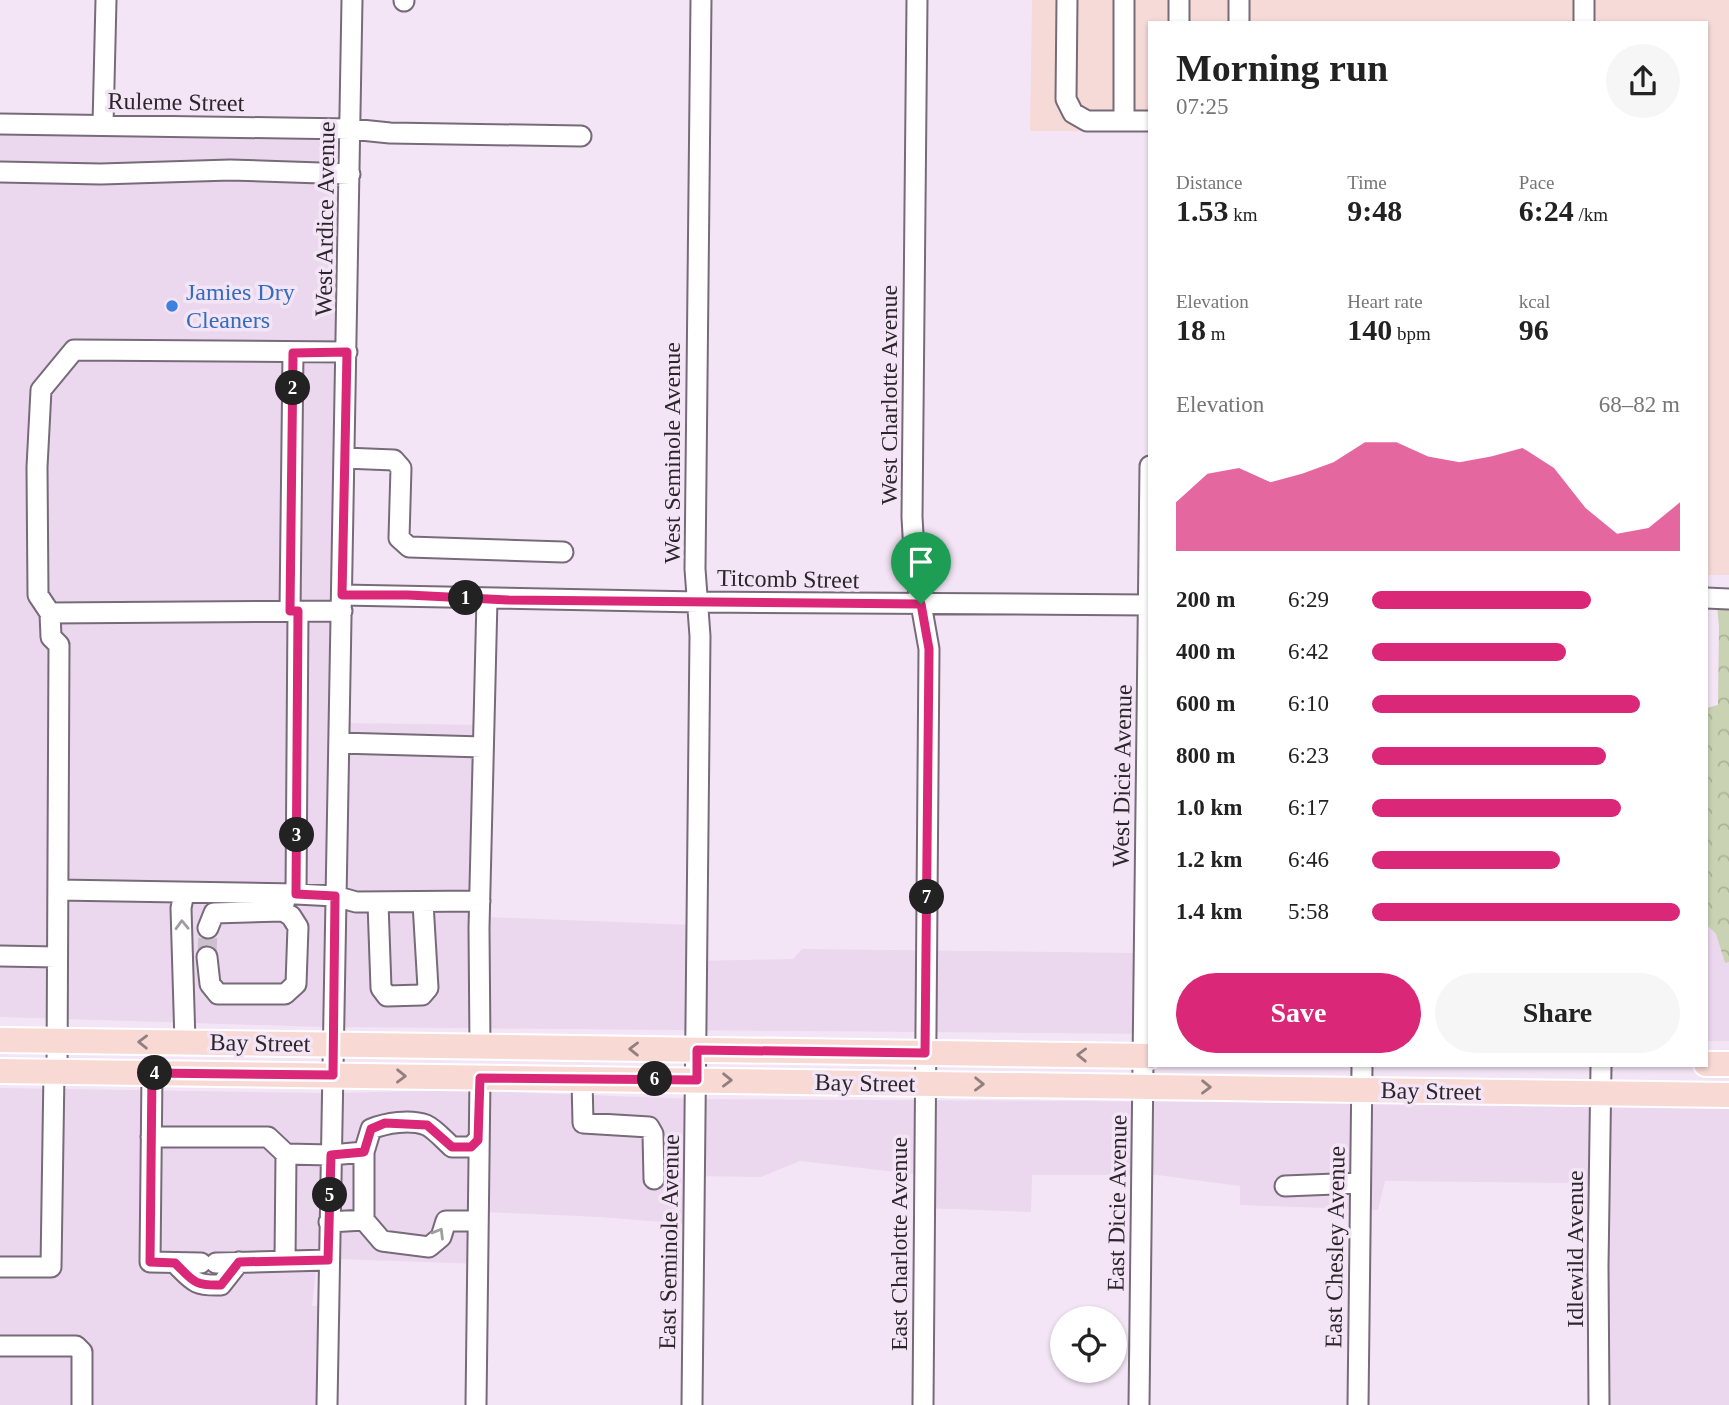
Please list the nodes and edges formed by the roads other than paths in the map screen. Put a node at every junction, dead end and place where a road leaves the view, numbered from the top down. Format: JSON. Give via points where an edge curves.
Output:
{"nodes":[{"id":1,"x":106,"y":0,"type":"edge"},
{"id":2,"x":352,"y":0,"type":"edge"},
{"id":3,"x":701,"y":0,"type":"edge"},
{"id":4,"x":917,"y":0,"type":"edge"},
{"id":5,"x":1067,"y":0,"type":"edge"},
{"id":6,"x":1124,"y":0,"type":"edge"},
{"id":7,"x":1179,"y":0,"type":"edge"},
{"id":8,"x":1238,"y":0,"type":"edge"},
{"id":9,"x":1584,"y":0,"type":"edge"},
{"id":10,"x":1179,"y":21,"type":"edge"},
{"id":11,"x":1239,"y":21,"type":"edge"},
{"id":12,"x":1584,"y":21,"type":"edge"},
{"id":13,"x":1124,"y":121,"type":"junction"},
{"id":14,"x":1148,"y":121,"type":"edge"},
{"id":15,"x":0,"y":124,"type":"edge"},
{"id":16,"x":103,"y":125,"type":"junction"},
{"id":17,"x":351,"y":129,"type":"junction"},
{"id":18,"x":581,"y":136,"type":"dead end"},
{"id":19,"x":0,"y":172,"type":"edge"},
{"id":20,"x":350,"y":174,"type":"junction"},
{"id":21,"x":347,"y":352,"type":"junction"},
{"id":22,"x":293,"y":353,"type":"junction"},
{"id":23,"x":344,"y":458,"type":"junction"},
{"id":24,"x":563,"y":552,"type":"dead end"},
{"id":25,"x":1708,"y":598,"type":"edge"},
{"id":26,"x":487,"y":599,"type":"junction"},
{"id":27,"x":1729,"y":599,"type":"edge"},
{"id":28,"x":698,"y":602,"type":"junction"},
{"id":29,"x":342,"y":603,"type":"junction"},
{"id":30,"x":921,"y":604,"type":"junction"},
{"id":31,"x":1148,"y":605,"type":"edge"},
{"id":32,"x":294,"y":611,"type":"junction"},
{"id":33,"x":50,"y":613,"type":"junction"},
{"id":34,"x":339,"y":743,"type":"junction"},
{"id":35,"x":483,"y":747,"type":"junction"},
{"id":36,"x":1148,"y":830,"type":"edge"},
{"id":37,"x":58,"y":890,"type":"junction"},
{"id":38,"x":184,"y":893,"type":"junction"},
{"id":39,"x":335,"y":896,"type":"junction"},
{"id":40,"x":288,"y":899,"type":"junction"},
{"id":41,"x":480,"y":901,"type":"junction"},
{"id":42,"x":378,"y":903,"type":"junction"},
{"id":43,"x":424,"y":903,"type":"junction"},
{"id":44,"x":208,"y":928,"type":"dead end"},
{"id":45,"x":0,"y":956,"type":"edge"},
{"id":46,"x":57,"y":957,"type":"junction"},
{"id":47,"x":183,"y":972,"type":"junction"},
{"id":48,"x":0,"y":1040,"type":"edge"},
{"id":49,"x":58,"y":1040,"type":"junction"},
{"id":50,"x":697,"y":1041,"type":"junction"},
{"id":51,"x":185,"y":1042,"type":"junction"},
{"id":52,"x":334,"y":1045,"type":"junction"},
{"id":53,"x":480,"y":1047,"type":"junction"},
{"id":54,"x":925,"y":1053,"type":"junction"},
{"id":55,"x":1147,"y":1056,"type":"edge"},
{"id":56,"x":1708,"y":1064,"type":"edge"},
{"id":57,"x":1729,"y":1064,"type":"edge"},
{"id":58,"x":1601,"y":1067,"type":"edge"},
{"id":59,"x":0,"y":1071,"type":"edge"},
{"id":60,"x":56,"y":1072,"type":"junction"},
{"id":61,"x":152,"y":1073,"type":"junction"},
{"id":62,"x":333,"y":1075,"type":"junction"},
{"id":63,"x":480,"y":1078,"type":"junction"},
{"id":64,"x":1362,"y":1078,"type":"edge"},
{"id":65,"x":582,"y":1079,"type":"junction"},
{"id":66,"x":697,"y":1080,"type":"junction"},
{"id":67,"x":925,"y":1084,"type":"junction"},
{"id":68,"x":1144,"y":1086,"type":"junction"},
{"id":69,"x":1601,"y":1093,"type":"junction"},
{"id":70,"x":1729,"y":1095,"type":"edge"},
{"id":71,"x":151,"y":1137,"type":"junction"},
{"id":72,"x":478,"y":1140,"type":"junction"},
{"id":73,"x":364,"y":1152,"type":"junction"},
{"id":74,"x":286,"y":1154,"type":"junction"},
{"id":75,"x":331,"y":1155,"type":"junction"},
{"id":76,"x":654,"y":1179,"type":"dead end"},
{"id":77,"x":1360,"y":1183,"type":"junction"},
{"id":78,"x":1285,"y":1186,"type":"dead end"},
{"id":79,"x":364,"y":1220,"type":"junction"},
{"id":80,"x":477,"y":1220,"type":"junction"},
{"id":81,"x":329,"y":1222,"type":"junction"},
{"id":82,"x":328,"y":1260,"type":"junction"},
{"id":83,"x":285,"y":1261,"type":"junction"},
{"id":84,"x":239,"y":1262,"type":"junction"},
{"id":85,"x":175,"y":1263,"type":"junction"},
{"id":86,"x":0,"y":1267,"type":"edge"},
{"id":87,"x":0,"y":1346,"type":"edge"},
{"id":88,"x":82,"y":1405,"type":"edge"},
{"id":89,"x":327,"y":1405,"type":"edge"},
{"id":90,"x":476,"y":1405,"type":"edge"},
{"id":91,"x":692,"y":1405,"type":"edge"},
{"id":92,"x":923,"y":1405,"type":"edge"},
{"id":93,"x":1139,"y":1405,"type":"edge"},
{"id":94,"x":1358,"y":1405,"type":"edge"},
{"id":95,"x":1599,"y":1405,"type":"edge"}],
"edges":[{"from":1,"to":16,"type":"street"},
{"from":2,"to":17,"type":"street","name":"West Ardice Avenue"},
{"from":3,"to":28,"type":"street","name":"West Seminole Avenue"},
{"from":4,"to":30,"type":"street","name":"West Charlotte Avenue","via":[[912,517]]},
{"from":5,"to":13,"type":"street","via":[[1066,99],[1073,113],[1087,121]]},
{"from":6,"to":13,"type":"street"},
{"from":7,"to":10,"type":"street"},
{"from":8,"to":11,"type":"street"},
{"from":9,"to":12,"type":"street"},
{"from":13,"to":14,"type":"street"},
{"from":15,"to":16,"type":"street","name":"Ruleme Street"},
{"from":16,"to":17,"type":"street","name":"Ruleme Street"},
{"from":17,"to":18,"type":"street","name":"Ruleme Street"},
{"from":17,"to":20,"type":"street","name":"West Ardice Avenue"},
{"from":19,"to":20,"type":"street"},
{"from":20,"to":21,"type":"street","name":"West Ardice Avenue"},
{"from":21,"to":22,"type":"street"},
{"from":21,"to":23,"type":"street","name":"West Ardice Avenue"},
{"from":22,"to":32,"type":"street"},
{"from":22,"to":33,"type":"street","via":[[74,350],[41,390],[38,594]]},
{"from":23,"to":24,"type":"street","via":[[398,462],[399,538],[409,547]]},
{"from":23,"to":29,"type":"street","name":"West Ardice Avenue"},
{"from":25,"to":27,"type":"street"},
{"from":26,"to":28,"type":"street","name":"Titcomb Street"},
{"from":26,"to":29,"type":"street","name":"Titcomb Street","via":[[408,595]]},
{"from":26,"to":35,"type":"street"},
{"from":28,"to":30,"type":"street","name":"Titcomb Street"},
{"from":28,"to":50,"type":"street","name":"West Seminole Avenue"},
{"from":29,"to":32,"type":"street","name":"Titcomb Street"},
{"from":29,"to":34,"type":"street","name":"West Ardice Avenue"},
{"from":30,"to":31,"type":"street","name":"Titcomb Street"},
{"from":30,"to":54,"type":"street","name":"West Charlotte Avenue","via":[[929,649]]},
{"from":32,"to":33,"type":"street","name":"Titcomb Street"},
{"from":32,"to":40,"type":"street"},
{"from":33,"to":37,"type":"street","via":[[51,637],[59,645]]},
{"from":34,"to":35,"type":"street"},
{"from":34,"to":39,"type":"street","name":"West Ardice Avenue"},
{"from":35,"to":41,"type":"street"},
{"from":36,"to":55,"type":"street","name":"West Dicie Avenue"},
{"from":37,"to":38,"type":"street"},
{"from":37,"to":46,"type":"street"},
{"from":38,"to":40,"type":"street"},
{"from":47,"to":38,"type":"street","one_way":true},
{"from":39,"to":40,"type":"street"},
{"from":39,"to":42,"type":"street"},
{"from":39,"to":52,"type":"street","name":"West Ardice Avenue"},
{"from":40,"to":44,"type":"street","via":[[214,913]]},
{"from":40,"to":47,"type":"street","via":[[298,927],[296,984],[285,994],[218,994],[210,984],[208,965]]},
{"from":41,"to":43,"type":"street"},
{"from":41,"to":53,"type":"street"},
{"from":42,"to":43,"type":"street"},
{"from":42,"to":43,"type":"street","via":[[381,988],[387,996],[422,995],[428,988]]},
{"from":45,"to":46,"type":"street"},
{"from":46,"to":49,"type":"street"},
{"from":47,"to":51,"type":"street"},
{"from":48,"to":49,"type":"main road","name":"Bay Street"},
{"from":51,"to":49,"type":"main road","name":"Bay Street","one_way":true},
{"from":49,"to":60,"type":"street"},
{"from":50,"to":53,"type":"main road","name":"Bay Street","one_way":true},
{"from":50,"to":54,"type":"main road","name":"Bay Street"},
{"from":50,"to":66,"type":"street","name":"East Seminole Avenue"},
{"from":51,"to":52,"type":"main road","name":"Bay Street"},
{"from":52,"to":53,"type":"main road","name":"Bay Street"},
{"from":52,"to":62,"type":"street","name":"West Ardice Avenue"},
{"from":55,"to":54,"type":"main road","name":"Bay Street","one_way":true},
{"from":54,"to":67,"type":"street","name":"West Charlotte Avenue"},
{"from":55,"to":68,"type":"street","name":"West Dicie Avenue"},
{"from":56,"to":57,"type":"main road"},
{"from":58,"to":69,"type":"street","name":"Idlewild Avenue"},
{"from":59,"to":60,"type":"main road","name":"Bay Street"},
{"from":60,"to":61,"type":"main road","name":"Bay Street"},
{"from":60,"to":86,"type":"street","via":[[51,1267]]},
{"from":61,"to":62,"type":"main road","name":"Bay Street"},
{"from":61,"to":71,"type":"street"},
{"from":62,"to":63,"type":"main road","name":"Bay Street","one_way":true},
{"from":62,"to":75,"type":"street","name":"West Ardice Avenue"},
{"from":63,"to":65,"type":"main road","name":"Bay Street"},
{"from":63,"to":72,"type":"street"},
{"from":68,"to":64,"type":"main road","name":"Bay Street","one_way":true},
{"from":64,"to":69,"type":"main road","name":"Bay Street"},
{"from":64,"to":77,"type":"street","name":"East Chesley Avenue"},
{"from":65,"to":66,"type":"main road","name":"Bay Street"},
{"from":65,"to":76,"type":"street","via":[[583,1123],[649,1127]]},
{"from":66,"to":67,"type":"main road","name":"Bay Street","one_way":true},
{"from":66,"to":91,"type":"street","name":"East Seminole Avenue"},
{"from":67,"to":68,"type":"main road","name":"Bay Street","one_way":true},
{"from":67,"to":92,"type":"street","name":"East Charlotte Avenue"},
{"from":68,"to":93,"type":"street","name":"East Dicie Avenue"},
{"from":69,"to":70,"type":"main road","name":"Bay Street"},
{"from":69,"to":95,"type":"street","name":"Idlewild Avenue"},
{"from":71,"to":74,"type":"street","via":[[268,1137]]},
{"from":71,"to":85,"type":"street","via":[[150,1262]]},
{"from":72,"to":73,"type":"street","via":[[471,1147],[452,1147],[427,1125],[385,1123],[371,1129]]},
{"from":72,"to":80,"type":"street"},
{"from":73,"to":75,"type":"street"},
{"from":73,"to":79,"type":"street"},
{"from":74,"to":75,"type":"street"},
{"from":74,"to":83,"type":"street"},
{"from":75,"to":81,"type":"street","name":"West Ardice Avenue"},
{"from":77,"to":78,"type":"street"},
{"from":77,"to":94,"type":"street","name":"East Chesley Avenue"},
{"from":79,"to":80,"type":"street","one_way":true,"via":[[383,1241],[429,1247],[441,1237],[446,1221]]},
{"from":79,"to":81,"type":"street"},
{"from":80,"to":90,"type":"street"},
{"from":81,"to":82,"type":"street","name":"West Ardice Avenue"},
{"from":82,"to":83,"type":"street"},
{"from":82,"to":89,"type":"street","name":"West Ardice Avenue"},
{"from":83,"to":84,"type":"street"},
{"from":84,"to":85,"type":"street"},
{"from":84,"to":85,"type":"street","via":[[221,1285],[202,1286]]},
{"from":87,"to":88,"type":"street","via":[[76,1346],[82,1352]]}]}
